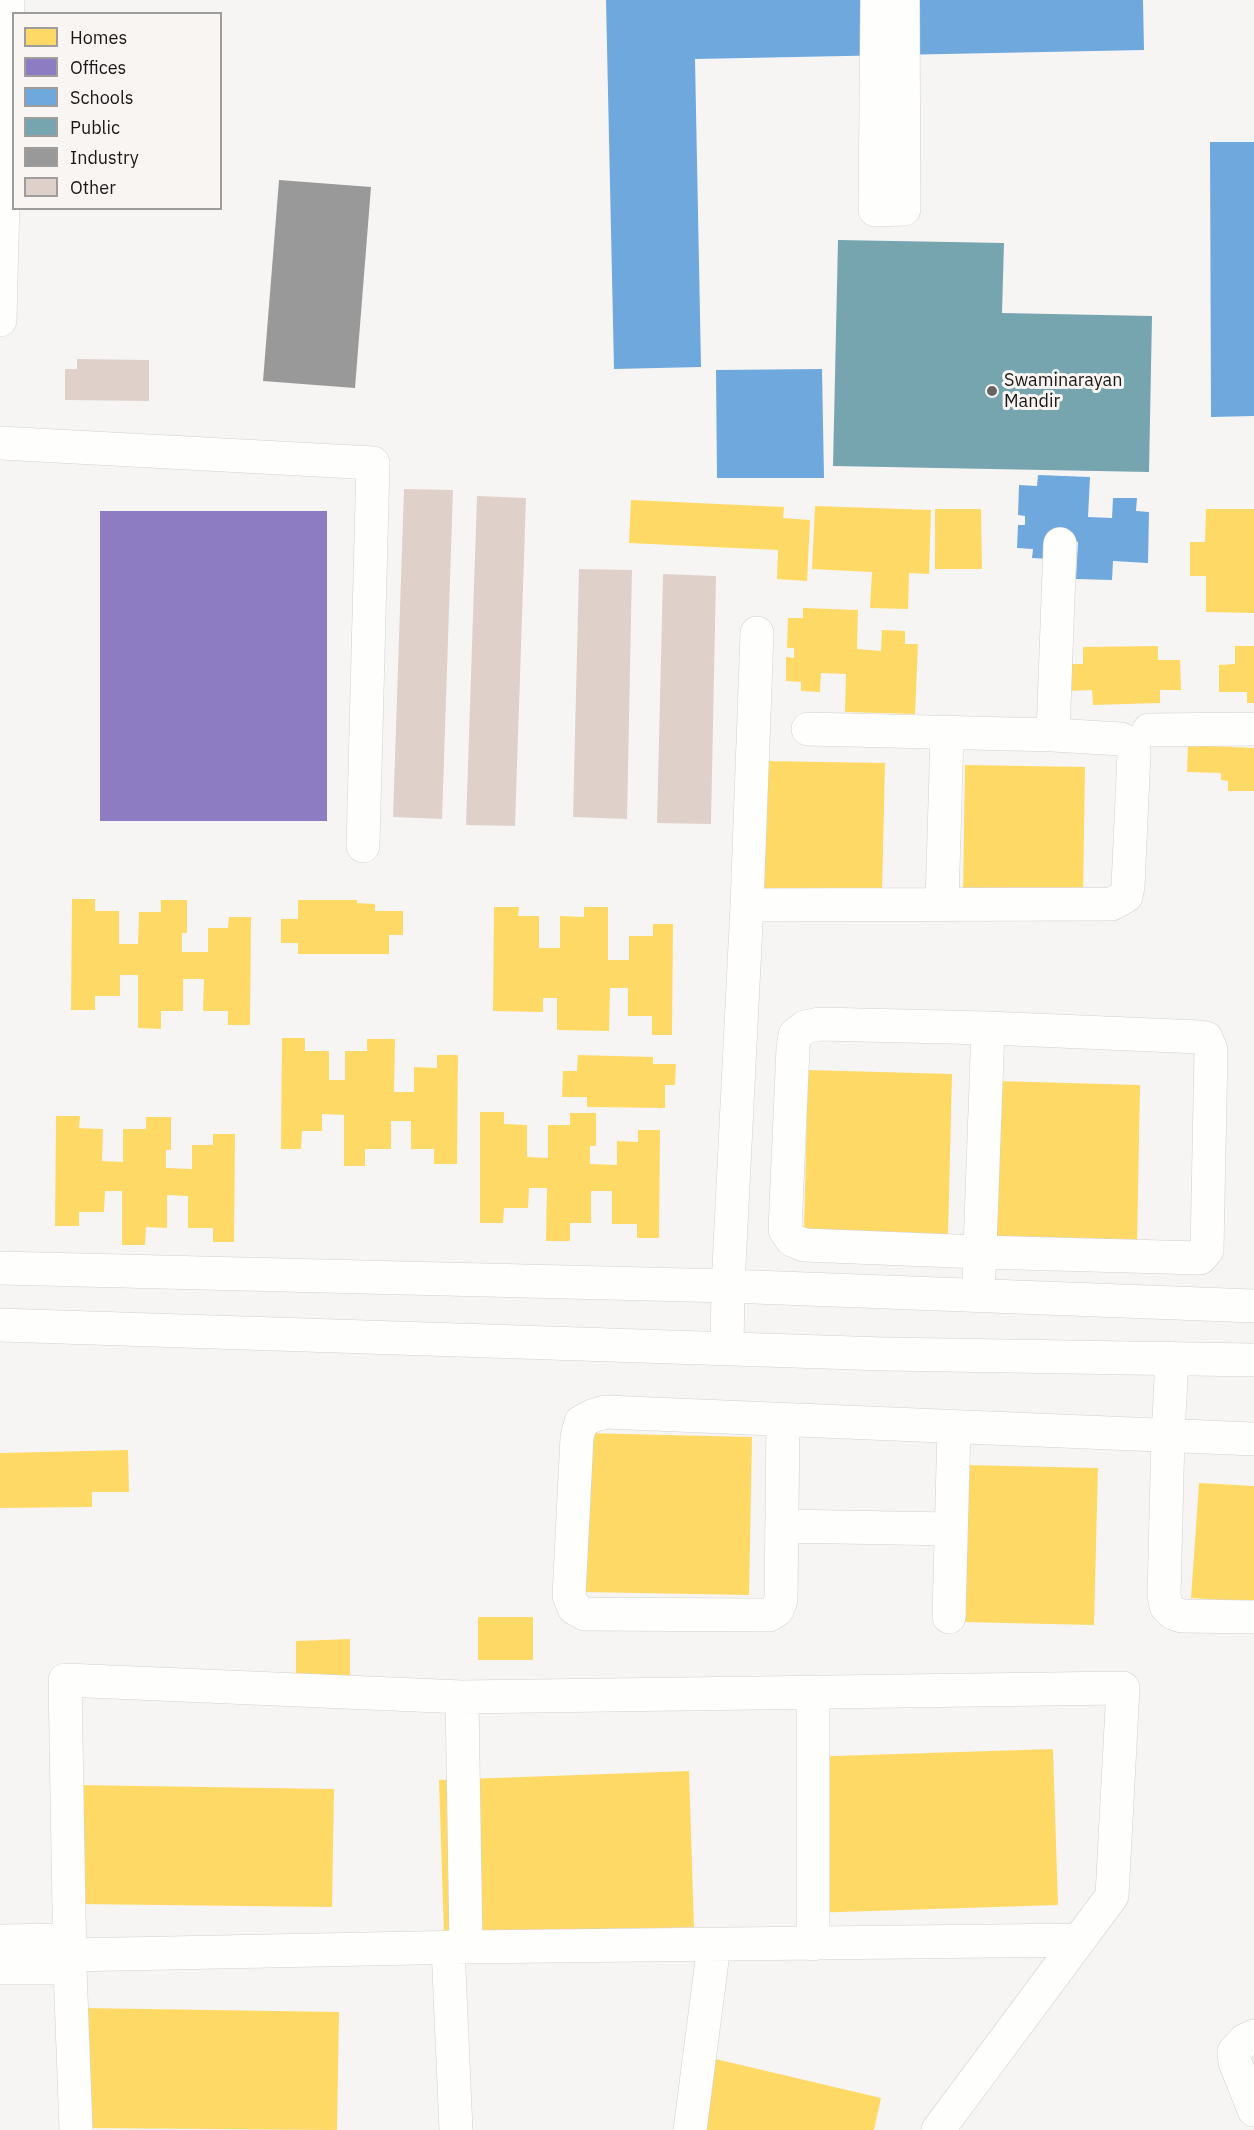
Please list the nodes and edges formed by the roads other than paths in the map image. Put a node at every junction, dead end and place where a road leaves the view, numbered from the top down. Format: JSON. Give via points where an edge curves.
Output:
{"nodes":[{"id":1,"x":8,"y":0,"type":"edge"},
{"id":2,"x":877,"y":0,"type":"edge"},
{"id":3,"x":903,"y":0,"type":"edge"},
{"id":4,"x":0,"y":320,"type":"edge"},
{"id":5,"x":0,"y":443,"type":"edge"},
{"id":6,"x":1060,"y":544,"type":"dead end"},
{"id":7,"x":757,"y":633,"type":"dead end"},
{"id":8,"x":808,"y":729,"type":"dead end"},
{"id":9,"x":1254,"y":729,"type":"edge"},
{"id":10,"x":1149,"y":730,"type":"dead end"},
{"id":11,"x":947,"y":734,"type":"junction"},
{"id":12,"x":1053,"y":735,"type":"junction"},
{"id":13,"x":363,"y":846,"type":"dead end"},
{"id":14,"x":942,"y":904,"type":"junction"},
{"id":15,"x":747,"y":905,"type":"junction"},
{"id":16,"x":988,"y":1028,"type":"junction"},
{"id":17,"x":980,"y":1252,"type":"junction"},
{"id":18,"x":1167,"y":1257,"type":"junction"},
{"id":19,"x":0,"y":1268,"type":"edge"},
{"id":20,"x":728,"y":1286,"type":"junction"},
{"id":21,"x":978,"y":1297,"type":"junction"},
{"id":22,"x":1166,"y":1304,"type":"junction"},
{"id":23,"x":1254,"y":1306,"type":"edge"},
{"id":24,"x":0,"y":1325,"type":"edge"},
{"id":25,"x":727,"y":1348,"type":"junction"},
{"id":26,"x":1172,"y":1358,"type":"junction"},
{"id":27,"x":1254,"y":1360,"type":"edge"},
{"id":28,"x":783,"y":1420,"type":"junction"},
{"id":29,"x":954,"y":1427,"type":"junction"},
{"id":30,"x":1168,"y":1436,"type":"junction"},
{"id":31,"x":1254,"y":1439,"type":"edge"},
{"id":32,"x":782,"y":1526,"type":"junction"},
{"id":33,"x":951,"y":1529,"type":"junction"},
{"id":34,"x":949,"y":1617,"type":"dead end"},
{"id":35,"x":1254,"y":1617,"type":"edge"},
{"id":36,"x":813,"y":1693,"type":"junction"},
{"id":37,"x":462,"y":1697,"type":"junction"},
{"id":38,"x":1079,"y":1940,"type":"junction"},
{"id":39,"x":0,"y":1941,"type":"edge"},
{"id":40,"x":813,"y":1944,"type":"junction"},
{"id":41,"x":714,"y":1945,"type":"junction"},
{"id":42,"x":457,"y":1947,"type":"junction"},
{"id":43,"x":70,"y":1954,"type":"junction"},
{"id":44,"x":0,"y":1968,"type":"edge"},
{"id":45,"x":1254,"y":2037,"type":"edge"},
{"id":46,"x":1254,"y":2110,"type":"edge"},
{"id":47,"x":76,"y":2130,"type":"edge"},
{"id":48,"x":438,"y":2130,"type":"edge"},
{"id":49,"x":456,"y":2130,"type":"edge"},
{"id":50,"x":690,"y":2130,"type":"edge"},
{"id":51,"x":938,"y":2130,"type":"edge"}],
"edges":[{"from":1,"to":4,"type":"street"},
{"from":2,"to":3,"type":"street","via":[[875,210],[904,209]]},
{"from":5,"to":13,"type":"street","via":[[373,463]]},
{"from":6,"to":12,"type":"street"},
{"from":7,"to":15,"type":"street"},
{"from":8,"to":11,"type":"street"},
{"from":9,"to":10,"type":"street"},
{"from":11,"to":12,"type":"street"},
{"from":11,"to":14,"type":"street"},
{"from":12,"to":14,"type":"street","via":[[1121,739],[1132,745],[1126,896],[1112,904]]},
{"from":14,"to":15,"type":"street"},
{"from":15,"to":20,"type":"street"},
{"from":16,"to":17,"type":"street"},
{"from":16,"to":17,"type":"street","via":[[819,1024],[805,1027],[795,1035],[785,1230],[792,1240],[804,1245]]},
{"from":16,"to":18,"type":"street","via":[[1206,1038],[1211,1050],[1207,1250],[1200,1258]]},
{"from":17,"to":18,"type":"street"},
{"from":17,"to":21,"type":"street"},
{"from":18,"to":22,"type":"street"},
{"from":19,"to":20,"type":"street"},
{"from":20,"to":21,"type":"street"},
{"from":20,"to":25,"type":"street"},
{"from":21,"to":22,"type":"street"},
{"from":22,"to":23,"type":"street"},
{"from":24,"to":25,"type":"street"},
{"from":25,"to":26,"type":"street"},
{"from":26,"to":27,"type":"street"},
{"from":26,"to":30,"type":"street"},
{"from":28,"to":29,"type":"street"},
{"from":28,"to":32,"type":"street"},
{"from":28,"to":32,"type":"street","via":[[605,1412],[580,1422],[569,1596],[574,1608],[585,1614],[769,1615],[777,1610],[781,1600]]},
{"from":29,"to":30,"type":"street"},
{"from":29,"to":33,"type":"street"},
{"from":30,"to":31,"type":"street"},
{"from":30,"to":35,"type":"street","via":[[1166,1606],[1182,1616]]},
{"from":32,"to":33,"type":"street"},
{"from":33,"to":34,"type":"street"},
{"from":36,"to":37,"type":"street"},
{"from":36,"to":38,"type":"street","via":[[1123,1688],[1112,1896]]},
{"from":36,"to":40,"type":"street"},
{"from":37,"to":42,"type":"street"},
{"from":37,"to":43,"type":"street","via":[[65,1680]]},
{"from":38,"to":40,"type":"street"},
{"from":38,"to":51,"type":"street"},
{"from":39,"to":43,"type":"street"},
{"from":40,"to":41,"type":"street"},
{"from":41,"to":42,"type":"street"},
{"from":41,"to":50,"type":"street"},
{"from":42,"to":43,"type":"street"},
{"from":42,"to":49,"type":"street"},
{"from":43,"to":44,"type":"street"},
{"from":43,"to":47,"type":"street"},
{"from":45,"to":46,"type":"street","via":[[1234,2052]]},
{"from":48,"to":49,"type":"street"}]}
